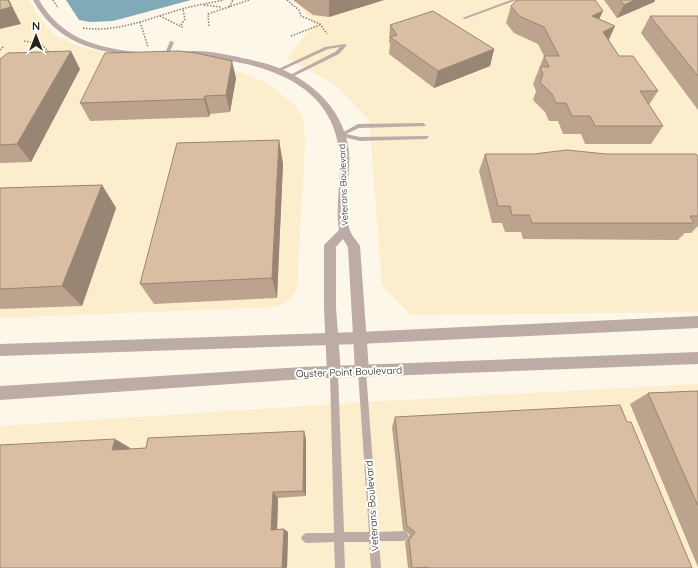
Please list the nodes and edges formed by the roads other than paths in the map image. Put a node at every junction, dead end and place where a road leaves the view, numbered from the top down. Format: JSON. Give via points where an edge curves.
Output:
{"nodes":[{"id":1,"x":36,"y":0,"type":"edge"},
{"id":2,"x":515,"y":0,"type":"edge"},
{"id":3,"x":464,"y":18,"type":"dead end"},
{"id":4,"x":172,"y":42,"type":"dead end"},
{"id":5,"x":146,"y":54,"type":"edge"},
{"id":6,"x":163,"y":54,"type":"joint"},
{"id":7,"x":278,"y":70,"type":"junction"},
{"id":8,"x":290,"y":76,"type":"junction"},
{"id":9,"x":423,"y":125,"type":"dead end"},
{"id":10,"x":341,"y":135,"type":"junction"},
{"id":11,"x":426,"y":138,"type":"dead end"},
{"id":12,"x":344,"y":232,"type":"junction"},
{"id":13,"x":698,"y":322,"type":"edge"},
{"id":14,"x":359,"y":338,"type":"junction"},
{"id":15,"x":332,"y":339,"type":"junction"},
{"id":16,"x":0,"y":350,"type":"edge"},
{"id":17,"x":698,"y":358,"type":"edge"},
{"id":18,"x":362,"y":372,"type":"junction"},
{"id":19,"x":334,"y":373,"type":"junction"},
{"id":20,"x":0,"y":393,"type":"edge"},
{"id":21,"x":404,"y":536,"type":"dead end"},
{"id":22,"x":374,"y":537,"type":"junction"},
{"id":23,"x":306,"y":538,"type":"dead end"},
{"id":24,"x":339,"y":538,"type":"junction"},
{"id":25,"x":340,"y":568,"type":"edge"},
{"id":26,"x":376,"y":568,"type":"edge"}],
"edges":[{"from":1,"to":5,"type":"street","via":[[52,23],[92,46]]},
{"from":2,"to":3,"type":"lane"},
{"from":4,"to":6,"type":"lane"},
{"from":6,"to":7,"type":"street","name":"Veterans Boulevard","via":[[208,54],[236,58]]},
{"from":7,"to":8,"type":"street","name":"Veterans Boulevard"},
{"from":7,"to":8,"type":"lane","via":[[327,48],[345,45],[337,53]]},
{"from":8,"to":10,"type":"street","name":"Veterans Boulevard","via":[[319,97],[332,114]]},
{"from":9,"to":10,"type":"lane","via":[[358,126]]},
{"from":10,"to":11,"type":"lane","via":[[360,139]]},
{"from":10,"to":12,"type":"street","name":"Veterans Boulevard","via":[[344,150]]},
{"from":12,"to":14,"type":"street","name":"Veterans Boulevard","via":[[354,246]]},
{"from":12,"to":15,"type":"street","name":"Veterans Boulevard","via":[[330,245]]},
{"from":13,"to":14,"type":"street"},
{"from":14,"to":15,"type":"street"},
{"from":14,"to":18,"type":"street","name":"Veterans Boulevard"},
{"from":15,"to":16,"type":"street"},
{"from":15,"to":19,"type":"street","name":"Veterans Boulevard"},
{"from":17,"to":18,"type":"street","name":"Oyster Point Boulevard"},
{"from":18,"to":19,"type":"street","name":"Oyster Point Boulevard"},
{"from":18,"to":22,"type":"lane","name":"Veterans Boulevard"},
{"from":19,"to":20,"type":"street","name":"Oyster Point Boulevard"},
{"from":19,"to":24,"type":"lane","name":"Veterans Boulevard"},
{"from":21,"to":22,"type":"lane"},
{"from":22,"to":24,"type":"lane"},
{"from":22,"to":26,"type":"lane","name":"Veterans Boulevard"},
{"from":23,"to":24,"type":"lane"},
{"from":24,"to":25,"type":"lane","name":"Veterans Boulevard"}]}
